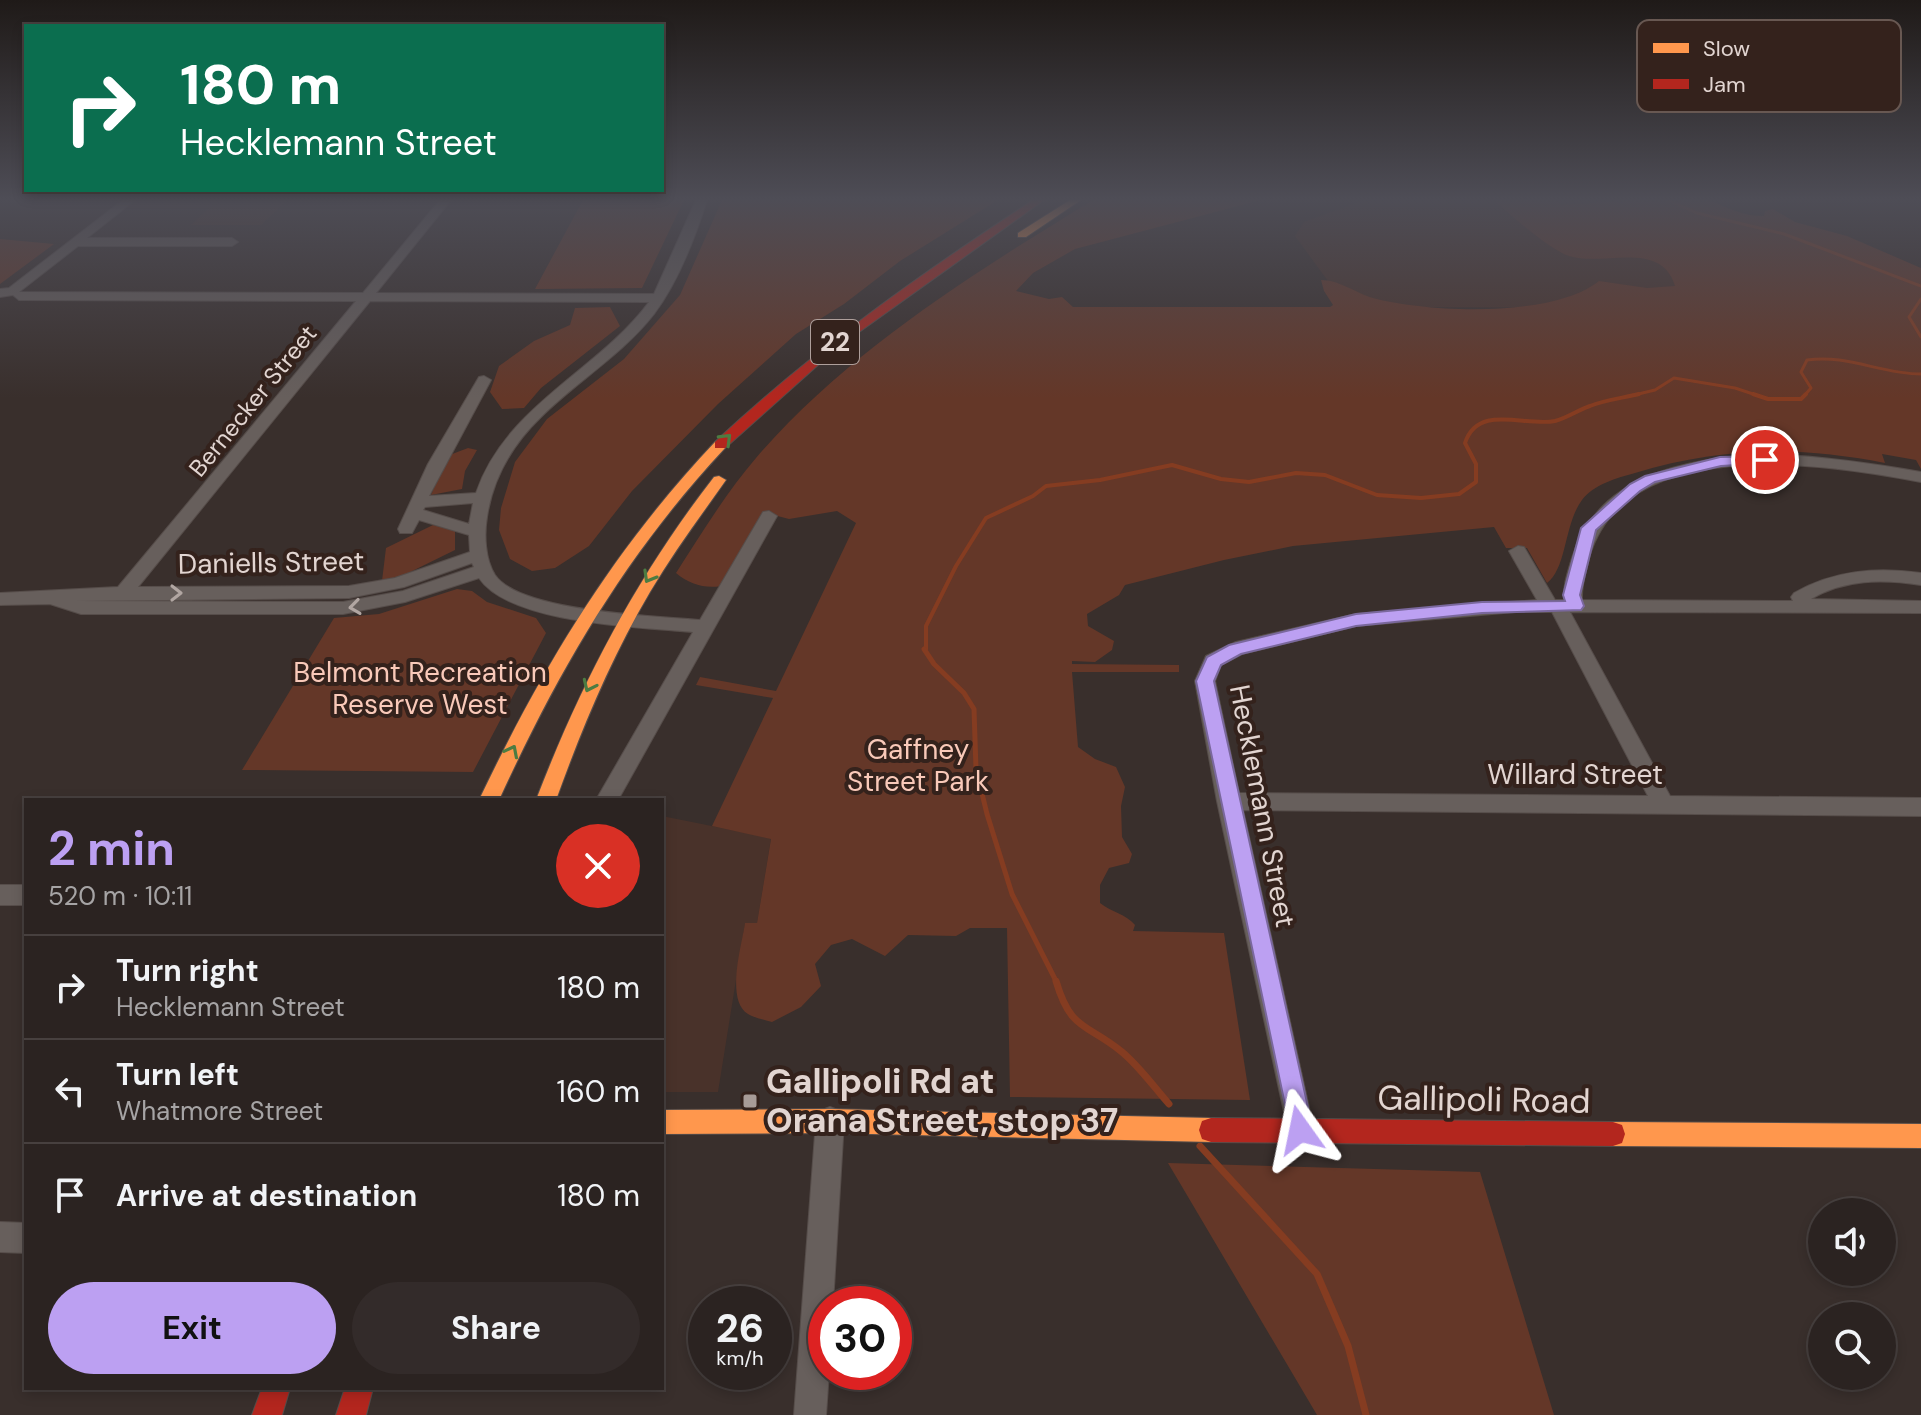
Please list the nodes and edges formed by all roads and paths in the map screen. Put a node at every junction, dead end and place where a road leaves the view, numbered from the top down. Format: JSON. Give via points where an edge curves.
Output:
{"nodes":[{"id":1,"x":44,"y":266,"type":"edge"},
{"id":2,"x":392,"y":266,"type":"edge"},
{"id":3,"x":675,"y":266,"type":"edge"},
{"id":4,"x":944,"y":266,"type":"edge"},
{"id":5,"x":973,"y":266,"type":"edge"},
{"id":6,"x":10,"y":293,"type":"edge"},
{"id":7,"x":366,"y":297,"type":"junction"},
{"id":8,"x":659,"y":298,"type":"junction"},
{"id":9,"x":0,"y":301,"type":"edge"},
{"id":10,"x":484,"y":380,"type":"dead end"},
{"id":11,"x":760,"y":433,"type":"dead end"},
{"id":12,"x":735,"y":461,"type":"dead end"},
{"id":13,"x":1921,"y":477,"type":"edge"},
{"id":14,"x":482,"y":498,"type":"junction"},
{"id":15,"x":417,"y":507,"type":"junction"},
{"id":16,"x":769,"y":516,"type":"dead end"},
{"id":17,"x":406,"y":529,"type":"dead end"},
{"id":18,"x":477,"y":532,"type":"junction"},
{"id":19,"x":1518,"y":551,"type":"dead end"},
{"id":20,"x":481,"y":563,"type":"junction"},
{"id":21,"x":1921,"y":579,"type":"edge"},
{"id":22,"x":124,"y":592,"type":"junction"},
{"id":23,"x":0,"y":599,"type":"edge"},
{"id":24,"x":43,"y":599,"type":"junction"},
{"id":25,"x":1561,"y":606,"type":"junction"},
{"id":26,"x":1807,"y":607,"type":"junction"},
{"id":27,"x":1921,"y":607,"type":"edge"},
{"id":28,"x":587,"y":613,"type":"junction"},
{"id":29,"x":626,"y":618,"type":"junction"},
{"id":30,"x":706,"y":627,"type":"junction"},
{"id":31,"x":490,"y":798,"type":"edge"},
{"id":32,"x":547,"y":798,"type":"edge"},
{"id":33,"x":608,"y":798,"type":"edge"},
{"id":34,"x":1228,"y":801,"type":"junction"},
{"id":35,"x":1663,"y":804,"type":"junction"},
{"id":36,"x":1921,"y":807,"type":"edge"},
{"id":37,"x":0,"y":895,"type":"edge"},
{"id":38,"x":24,"y":895,"type":"edge"},
{"id":39,"x":830,"y":1121,"type":"junction"},
{"id":40,"x":664,"y":1122,"type":"edge"},
{"id":41,"x":1300,"y":1130,"type":"junction"},
{"id":42,"x":1921,"y":1136,"type":"edge"},
{"id":43,"x":0,"y":1237,"type":"edge"},
{"id":44,"x":24,"y":1238,"type":"edge"},
{"id":45,"x":275,"y":1390,"type":"edge"},
{"id":46,"x":358,"y":1390,"type":"edge"},
{"id":47,"x":267,"y":1415,"type":"edge"},
{"id":48,"x":351,"y":1415,"type":"edge"},
{"id":49,"x":810,"y":1415,"type":"edge"}],
"edges":[{"from":1,"to":6,"type":"street"},
{"from":2,"to":7,"type":"street","name":"Bernecker Street"},
{"from":3,"to":8,"type":"street"},
{"from":28,"to":4,"type":"main road","number":"22","one_way":true,"via":[[673,497],[723,441],[840,338]]},
{"from":5,"to":11,"type":"main road","number":"22","via":[[868,339]]},
{"from":6,"to":7,"type":"street"},
{"from":6,"to":9,"type":"street"},
{"from":7,"to":8,"type":"street"},
{"from":7,"to":22,"type":"street","name":"Bernecker Street"},
{"from":8,"to":14,"type":"street","via":[[612,352],[522,427],[491,472]]},
{"from":10,"to":15,"type":"street"},
{"from":12,"to":29,"type":"main road","one_way":true,"via":[[675,537]]},
{"from":13,"to":25,"type":"street","via":[[1829,461],[1739,460],[1650,479],[1589,528],[1572,595]]},
{"from":14,"to":15,"type":"street"},
{"from":14,"to":18,"type":"street"},
{"from":15,"to":17,"type":"street"},
{"from":15,"to":18,"type":"street"},
{"from":16,"to":30,"type":"street"},
{"from":18,"to":20,"type":"street"},
{"from":19,"to":25,"type":"street"},
{"from":22,"to":20,"type":"street","name":"Daniells Street","one_way":true,"via":[[349,592]]},
{"from":20,"to":24,"type":"street","name":"Daniells Street","one_way":true,"via":[[405,596],[331,610],[81,608]]},
{"from":20,"to":28,"type":"street","via":[[493,584],[515,597]]},
{"from":21,"to":26,"type":"street","via":[[1869,574],[1839,579],[1800,597]]},
{"from":22,"to":24,"type":"street","name":"Daniells Street"},
{"from":23,"to":24,"type":"street","name":"Daniells Street"},
{"from":25,"to":26,"type":"street","name":"Hecklemann Street"},
{"from":25,"to":34,"type":"street","name":"Hecklemann Street","via":[[1356,620],[1236,649],[1213,661],[1205,681]]},
{"from":25,"to":35,"type":"street"},
{"from":26,"to":27,"type":"street","name":"Hecklemann Street"},
{"from":28,"to":29,"type":"street"},
{"from":31,"to":28,"type":"main road","number":"22","one_way":true},
{"from":29,"to":30,"type":"street"},
{"from":29,"to":32,"type":"main road","one_way":true,"via":[[587,691]]},
{"from":30,"to":33,"type":"street"},
{"from":34,"to":35,"type":"street","name":"Willard Street"},
{"from":34,"to":41,"type":"street","name":"Hecklemann Street"},
{"from":35,"to":36,"type":"street","name":"Willard Street"},
{"from":37,"to":38,"type":"street"},
{"from":39,"to":40,"type":"main road","name":"Gallipoli Road"},
{"from":39,"to":41,"type":"main road","name":"Gallipoli Road"},
{"from":39,"to":49,"type":"street"},
{"from":41,"to":42,"type":"main road","name":"Gallipoli Road"},
{"from":43,"to":44,"type":"street"},
{"from":45,"to":47,"type":"main road"},
{"from":46,"to":48,"type":"main road"}]}
